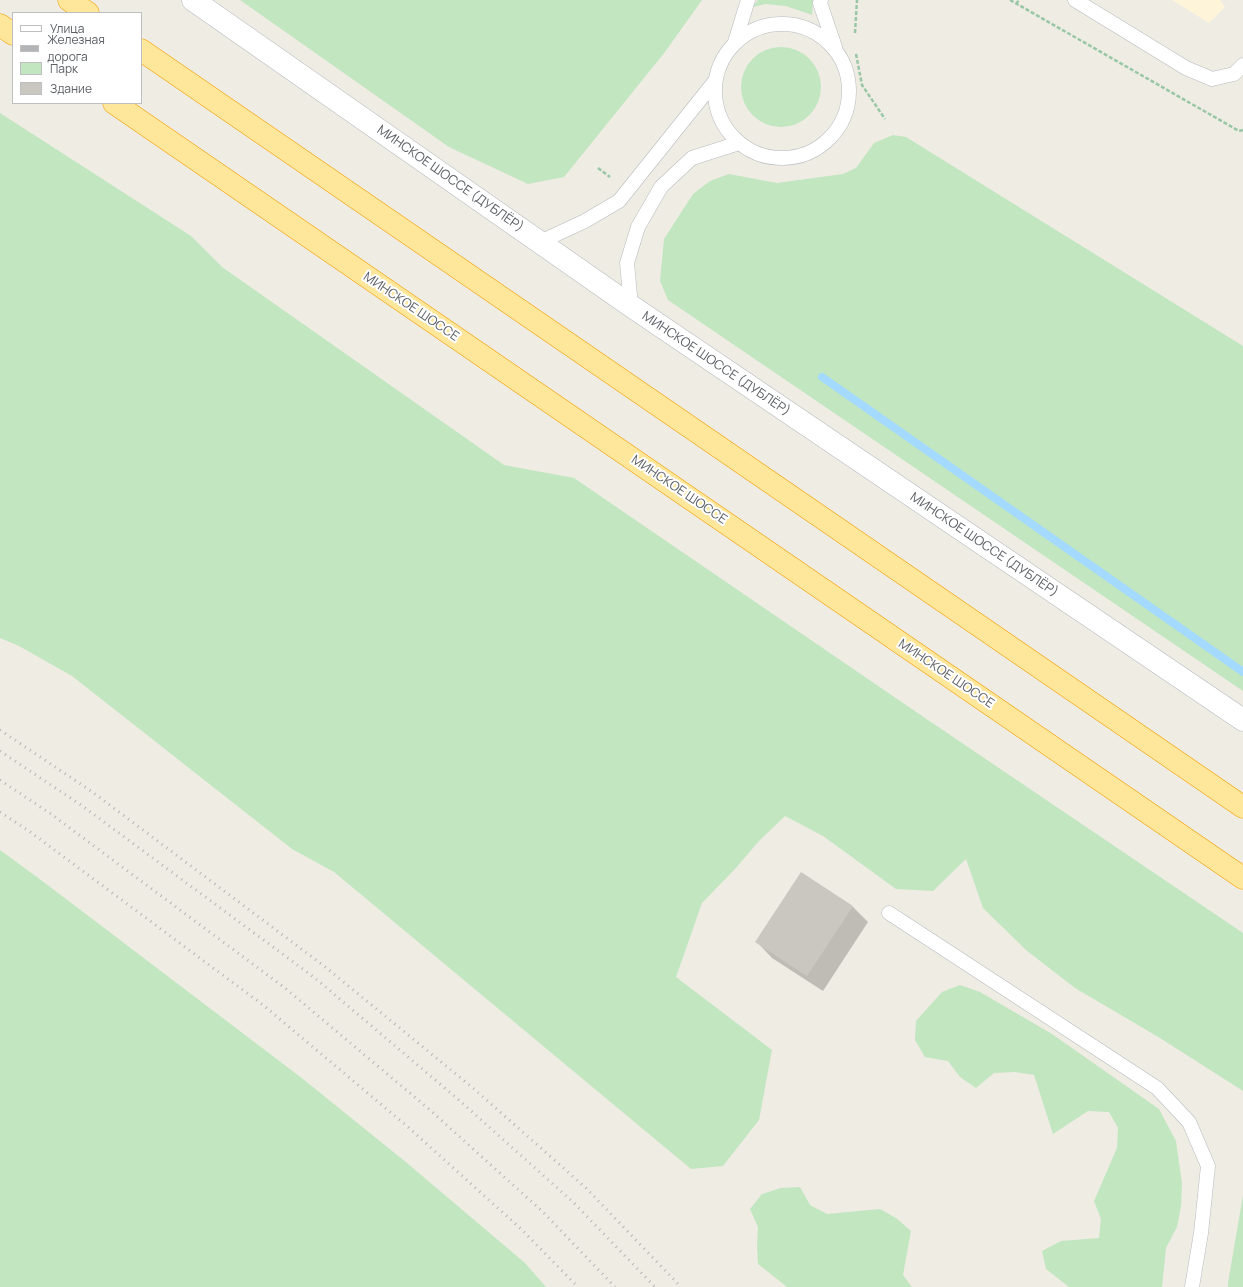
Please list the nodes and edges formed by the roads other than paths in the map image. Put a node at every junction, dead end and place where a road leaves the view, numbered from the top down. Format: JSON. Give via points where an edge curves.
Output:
{"nodes":[{"id":1,"x":69,"y":0,"type":"edge"},
{"id":2,"x":193,"y":0,"type":"edge"},
{"id":3,"x":748,"y":0,"type":"edge"},
{"id":4,"x":821,"y":0,"type":"edge"},
{"id":5,"x":1075,"y":0,"type":"edge"},
{"id":6,"x":87,"y":12,"type":"edge"},
{"id":7,"x":0,"y":25,"type":"edge"},
{"id":8,"x":12,"y":33,"type":"edge"},
{"id":9,"x":736,"y":42,"type":"junction"},
{"id":10,"x":836,"y":50,"type":"junction"},
{"id":11,"x":142,"y":51,"type":"edge"},
{"id":12,"x":1243,"y":65,"type":"edge"},
{"id":13,"x":715,"y":81,"type":"junction"},
{"id":14,"x":115,"y":104,"type":"edge"},
{"id":15,"x":738,"y":143,"type":"junction"},
{"id":16,"x":540,"y":242,"type":"junction"},
{"id":17,"x":631,"y":306,"type":"junction"},
{"id":18,"x":1243,"y":720,"type":"edge"},
{"id":19,"x":1243,"y":807,"type":"edge"},
{"id":20,"x":1243,"y":878,"type":"edge"},
{"id":21,"x":889,"y":912,"type":"dead end"},
{"id":22,"x":1192,"y":1287,"type":"edge"}],
"edges":[{"from":1,"to":6,"type":"highway"},
{"from":2,"to":16,"type":"main road","name":"МИНСКОЕ ШОССЕ (ДУБЛЁР)"},
{"from":3,"to":9,"type":"lane"},
{"from":4,"to":10,"type":"lane","via":[[820,4]]},
{"from":5,"to":12,"type":"lane","via":[[1186,68],[1212,79],[1234,74]]},
{"from":7,"to":8,"type":"highway"},
{"from":9,"to":10,"type":"lane","via":[[754,29],[776,23],[799,25],[820,34]]},
{"from":9,"to":13,"type":"lane","via":[[722,60]]},
{"from":10,"to":15,"type":"lane","via":[[846,69],[849,90],[846,112],[836,131],[826,141],[800,156],[779,158],[758,154]]},
{"from":11,"to":19,"type":"highway"},
{"from":13,"to":15,"type":"lane","via":[[716,104],[724,125]]},
{"from":13,"to":16,"type":"lane","via":[[619,201],[585,221]]},
{"from":14,"to":20,"type":"highway","name":"МИНСКОЕ ШОССЕ"},
{"from":15,"to":17,"type":"lane","via":[[692,158],[661,187],[638,227],[627,263]]},
{"from":16,"to":17,"type":"main road","name":"МИНСКОЕ ШОССЕ (ДУБЛЁР)"},
{"from":17,"to":18,"type":"main road","name":"МИНСКОЕ ШОССЕ (ДУБЛЁР)"},
{"from":21,"to":22,"type":"lane","via":[[1157,1088],[1189,1122],[1208,1166]]}]}
